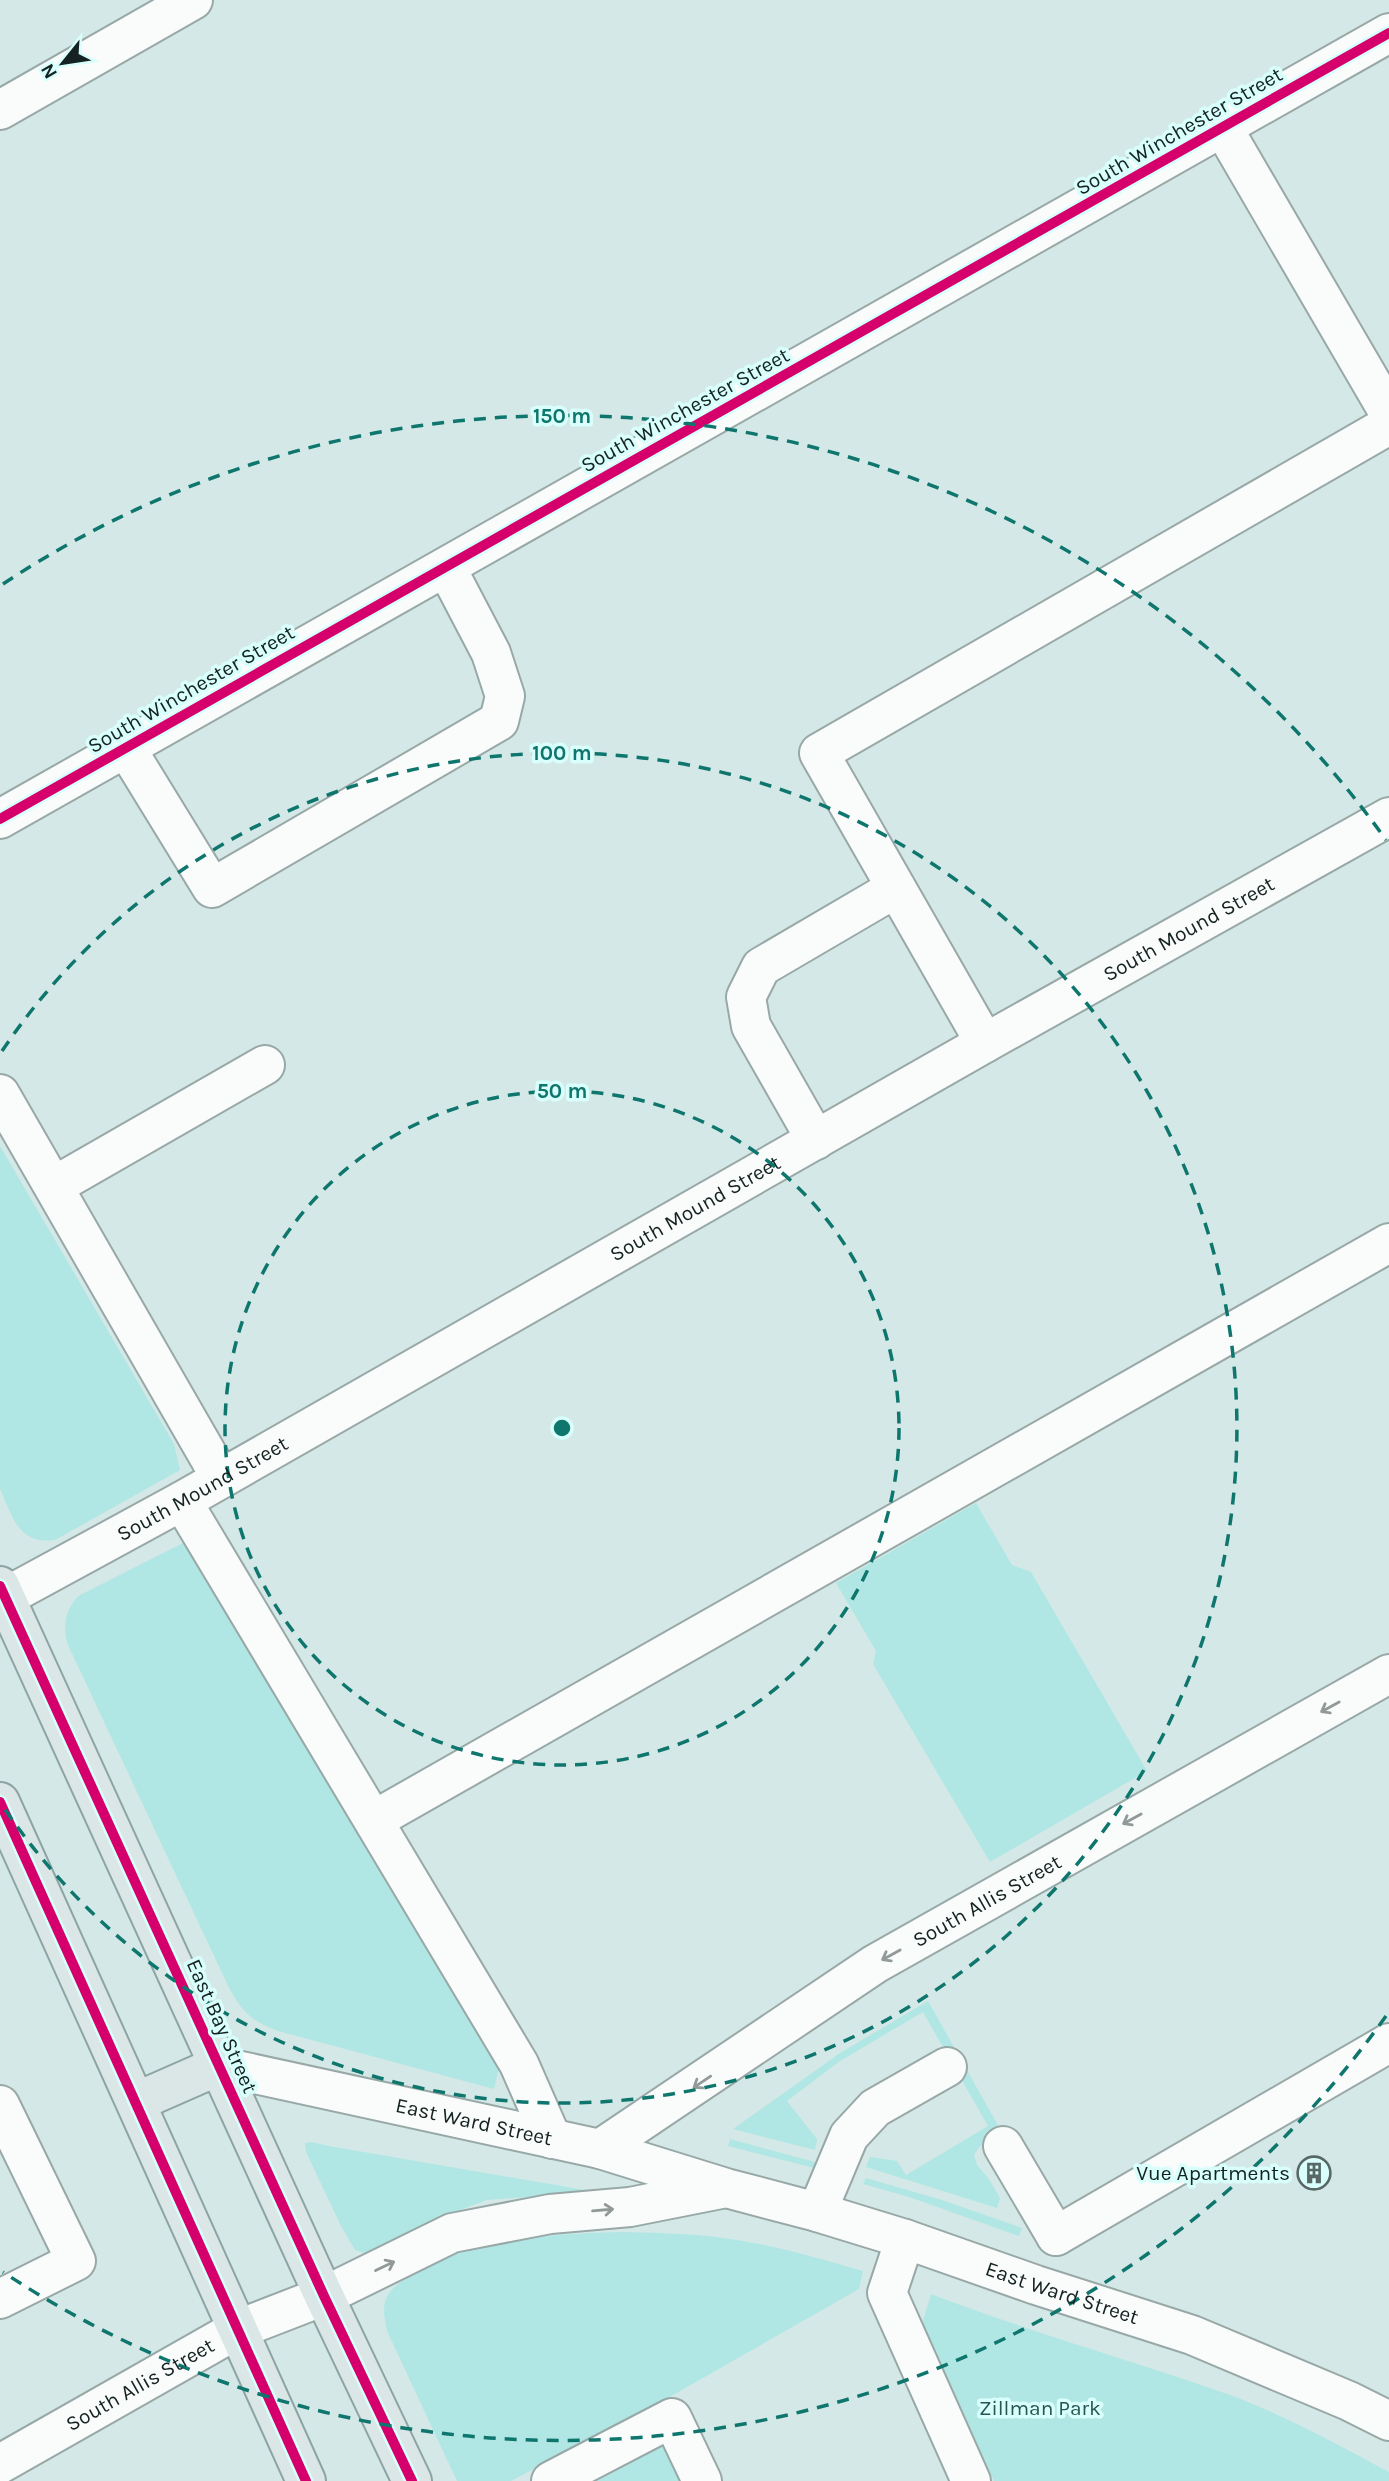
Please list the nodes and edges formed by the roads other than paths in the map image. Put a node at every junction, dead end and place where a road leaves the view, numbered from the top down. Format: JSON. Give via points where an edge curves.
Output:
{"nodes":[{"id":1,"x":193,"y":0,"type":"edge"},
{"id":2,"x":1389,"y":33,"type":"edge"},
{"id":3,"x":0,"y":110,"type":"edge"},
{"id":4,"x":1223,"y":128,"type":"junction"},
{"id":5,"x":1389,"y":413,"type":"edge"},
{"id":6,"x":1389,"y":425,"type":"edge"},
{"id":7,"x":446,"y":567,"type":"junction"},
{"id":8,"x":126,"y":748,"type":"junction"},
{"id":9,"x":1389,"y":817,"type":"edge"},
{"id":10,"x":0,"y":819,"type":"edge"},
{"id":11,"x":896,"y":888,"type":"junction"},
{"id":12,"x":985,"y":1044,"type":"junction"},
{"id":13,"x":265,"y":1065,"type":"dead end"},
{"id":14,"x":0,"y":1094,"type":"edge"},
{"id":15,"x":816,"y":1140,"type":"junction"},
{"id":16,"x":54,"y":1186,"type":"junction"},
{"id":17,"x":1389,"y":1243,"type":"edge"},
{"id":18,"x":221,"y":1478,"type":"junction"},
{"id":19,"x":182,"y":1501,"type":"junction"},
{"id":20,"x":2,"y":1594,"type":"edge"},
{"id":21,"x":1389,"y":1674,"type":"edge"},
{"id":22,"x":0,"y":1802,"type":"edge"},
{"id":23,"x":374,"y":1820,"type":"junction"},
{"id":24,"x":1389,"y":2043,"type":"edge"},
{"id":25,"x":218,"y":2066,"type":"junction"},
{"id":26,"x":947,"y":2067,"type":"dead end"},
{"id":27,"x":136,"y":2102,"type":"junction"},
{"id":28,"x":0,"y":2105,"type":"edge"},
{"id":29,"x":552,"y":2139,"type":"junction"},
{"id":30,"x":1003,"y":2146,"type":"dead end"},
{"id":31,"x":600,"y":2150,"type":"junction"},
{"id":32,"x":726,"y":2188,"type":"junction"},
{"id":33,"x":817,"y":2212,"type":"junction"},
{"id":34,"x":1056,"y":2236,"type":"junction"},
{"id":35,"x":905,"y":2239,"type":"junction"},
{"id":36,"x":1036,"y":2285,"type":"junction"},
{"id":37,"x":324,"y":2296,"type":"junction"},
{"id":38,"x":0,"y":2299,"type":"edge"},
{"id":39,"x":236,"y":2330,"type":"junction"},
{"id":40,"x":1389,"y":2421,"type":"edge"},
{"id":41,"x":0,"y":2464,"type":"edge"},
{"id":42,"x":306,"y":2481,"type":"edge"},
{"id":43,"x":412,"y":2481,"type":"edge"},
{"id":44,"x":551,"y":2481,"type":"edge"},
{"id":45,"x":702,"y":2481,"type":"edge"},
{"id":46,"x":971,"y":2481,"type":"edge"}],
"edges":[{"from":1,"to":3,"type":"street"},
{"from":2,"to":4,"type":"street","name":"South Winchester Street"},
{"from":4,"to":5,"type":"street"},
{"from":4,"to":7,"type":"street","name":"South Winchester Street"},
{"from":6,"to":11,"type":"street","via":[[819,753]]},
{"from":7,"to":8,"type":"street","name":"South Winchester Street"},
{"from":7,"to":8,"type":"street","via":[[491,653],[505,696],[499,721],[212,888]]},
{"from":8,"to":10,"type":"street","name":"South Winchester Street"},
{"from":9,"to":12,"type":"street","name":"South Mound Street"},
{"from":11,"to":12,"type":"street"},
{"from":11,"to":15,"type":"street","via":[[761,968],[746,997],[751,1026]]},
{"from":12,"to":15,"type":"street","name":"South Mound Street"},
{"from":13,"to":16,"type":"street"},
{"from":14,"to":16,"type":"street"},
{"from":15,"to":18,"type":"street","name":"South Mound Street"},
{"from":16,"to":18,"type":"street"},
{"from":17,"to":23,"type":"street"},
{"from":18,"to":19,"type":"street","name":"South Mound Street"},
{"from":19,"to":20,"type":"street","name":"South Mound Street"},
{"from":19,"to":23,"type":"street"},
{"from":20,"to":25,"type":"main road","name":"East Bay Street"},
{"from":21,"to":31,"type":"street","name":"South Allis Street","one_way":true,"via":[[875,1964]]},
{"from":22,"to":27,"type":"main road"},
{"from":23,"to":29,"type":"street","via":[[519,2064]]},
{"from":24,"to":34,"type":"street"},
{"from":25,"to":27,"type":"main road"},
{"from":25,"to":29,"type":"street","name":"East Ward Street"},
{"from":25,"to":37,"type":"main road","name":"East Bay Street"},
{"from":26,"to":33,"type":"street","via":[[875,2108],[849,2136]]},
{"from":27,"to":39,"type":"main road"},
{"from":28,"to":38,"type":"street","via":[[76,2261]]},
{"from":29,"to":31,"type":"street","name":"East Ward Street"},
{"from":30,"to":34,"type":"street"},
{"from":31,"to":32,"type":"street","name":"East Ward Street"},
{"from":32,"to":33,"type":"street","name":"East Ward Street"},
{"from":37,"to":32,"type":"street","name":"East Ward Street","one_way":true,"via":[[452,2233]]},
{"from":33,"to":35,"type":"street","name":"East Ward Street"},
{"from":34,"to":36,"type":"street"},
{"from":35,"to":36,"type":"street","name":"East Ward Street"},
{"from":35,"to":46,"type":"street","via":[[887,2293]]},
{"from":36,"to":40,"type":"street","name":"East Ward Street","via":[[1192,2335]]},
{"from":37,"to":39,"type":"street","name":"South Allis Street"},
{"from":37,"to":43,"type":"main road","name":"East Bay Street"},
{"from":39,"to":41,"type":"street","name":"South Allis Street"},
{"from":39,"to":42,"type":"main road"},
{"from":44,"to":45,"type":"street","via":[[671,2418]]}]}
